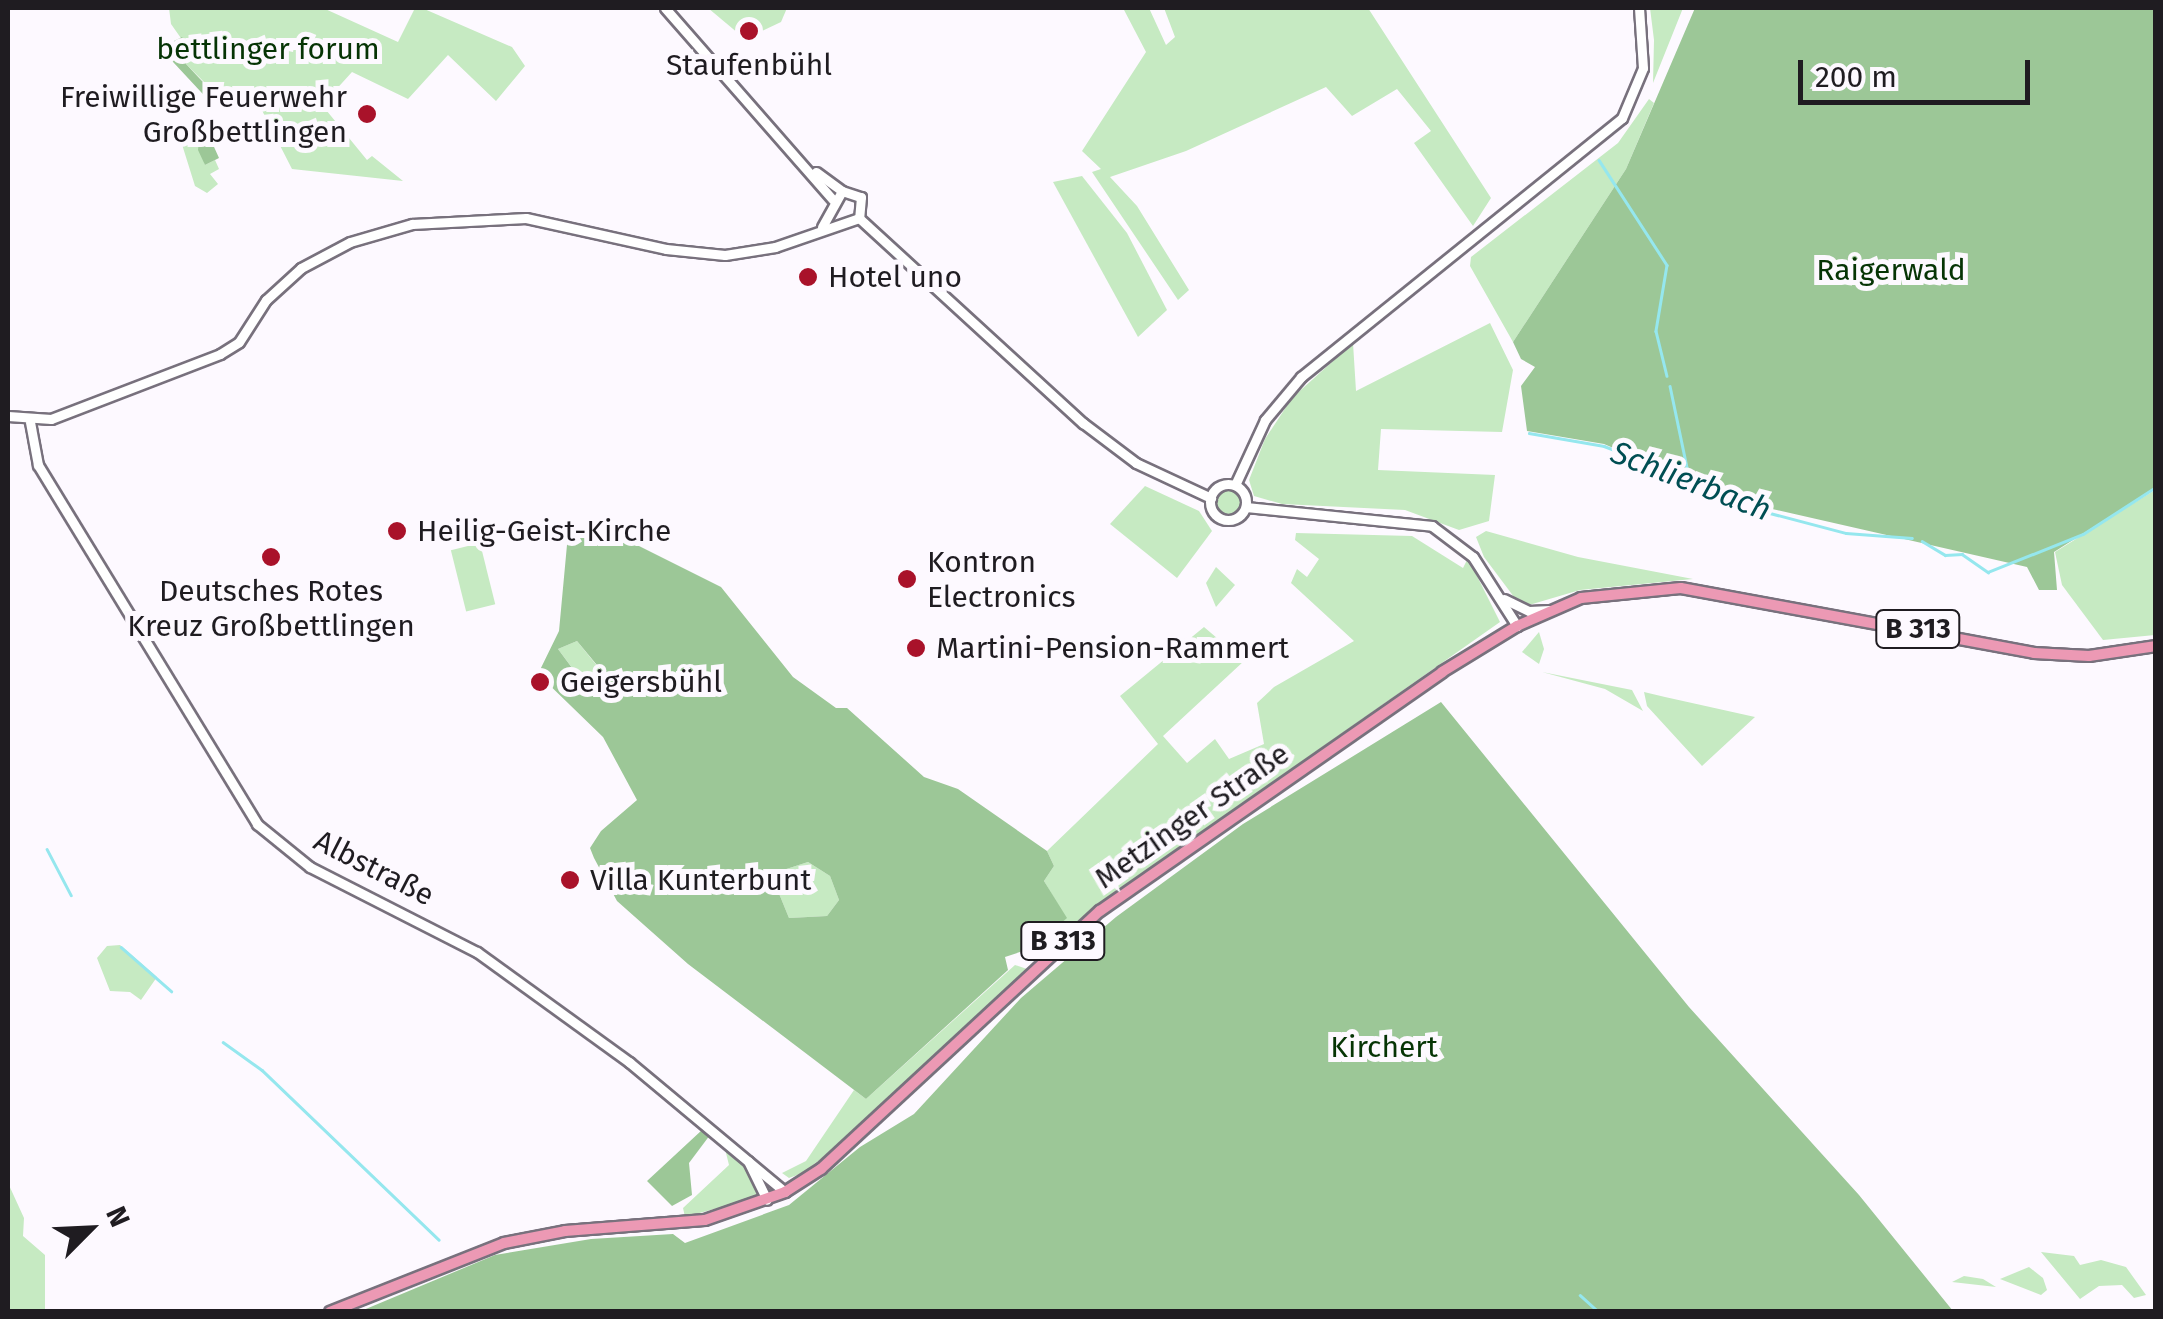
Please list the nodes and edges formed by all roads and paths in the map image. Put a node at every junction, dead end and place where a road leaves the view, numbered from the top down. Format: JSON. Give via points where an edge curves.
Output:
{"nodes":[{"id":1,"x":665,"y":8,"type":"edge"},
{"id":2,"x":1639,"y":8,"type":"edge"},
{"id":3,"x":806,"y":164,"type":"junction"},
{"id":4,"x":842,"y":191,"type":"junction"},
{"id":5,"x":832,"y":205,"type":"junction"},
{"id":6,"x":859,"y":218,"type":"junction"},
{"id":7,"x":841,"y":222,"type":"junction"},
{"id":8,"x":822,"y":228,"type":"junction"},
{"id":9,"x":8,"y":416,"type":"edge"},
{"id":10,"x":30,"y":422,"type":"junction"},
{"id":11,"x":1235,"y":486,"type":"junction"},
{"id":12,"x":1211,"y":498,"type":"junction"},
{"id":13,"x":1246,"y":507,"type":"junction"},
{"id":14,"x":1494,"y":590,"type":"junction"},
{"id":15,"x":1550,"y":610,"type":"junction"},
{"id":16,"x":1516,"y":626,"type":"junction"},
{"id":17,"x":2156,"y":646,"type":"edge"},
{"id":18,"x":747,"y":1159,"type":"junction"},
{"id":19,"x":785,"y":1192,"type":"junction"},
{"id":20,"x":768,"y":1200,"type":"junction"},
{"id":21,"x":330,"y":1312,"type":"edge"}],
"edges":[{"from":1,"to":3,"type":"street"},
{"from":2,"to":11,"type":"street","via":[[1642,68],[1622,118],[1300,377],[1265,420]]},
{"from":3,"to":4,"type":"street"},
{"from":3,"to":5,"type":"street"},
{"from":4,"to":5,"type":"street"},
{"from":4,"to":6,"type":"street","via":[[861,197]]},
{"from":5,"to":7,"type":"street"},
{"from":5,"to":8,"type":"street"},
{"from":6,"to":7,"type":"street"},
{"from":6,"to":12,"type":"street","via":[[1083,423],[1136,463]]},
{"from":7,"to":8,"type":"street"},
{"from":8,"to":10,"type":"street","via":[[763,250],[716,255],[506,216],[398,227],[348,242],[294,273],[228,350]]},
{"from":9,"to":10,"type":"street"},
{"from":10,"to":18,"type":"street","name":"Albstraße","via":[[42,473],[257,824],[310,867],[477,952]]},
{"from":11,"to":12,"type":"street","via":[[1223,485]]},
{"from":11,"to":13,"type":"street"},
{"from":12,"to":13,"type":"street","via":[[1223,519]]},
{"from":13,"to":14,"type":"street","via":[[1413,520],[1454,539]]},
{"from":14,"to":15,"type":"street","via":[[1514,607]]},
{"from":14,"to":16,"type":"street"},
{"from":15,"to":16,"type":"main road","name":"Metzinger Straße","number":"B 313"},
{"from":15,"to":17,"type":"main road","name":"Metzinger Straße","number":"B 313","via":[[1620,592],[1681,588],[2034,653],[2089,656]]},
{"from":16,"to":19,"type":"main road","name":"Metzinger Straße","number":"B 313","via":[[1100,911],[821,1168]]},
{"from":18,"to":19,"type":"street","name":"Albstraße"},
{"from":18,"to":20,"type":"street","name":"Albstraße"},
{"from":19,"to":20,"type":"main road","name":"Metzinger Straße","number":"B 313"},
{"from":20,"to":21,"type":"main road","name":"Metzinger Straße","number":"B 313","via":[[705,1220],[504,1243]]}]}
